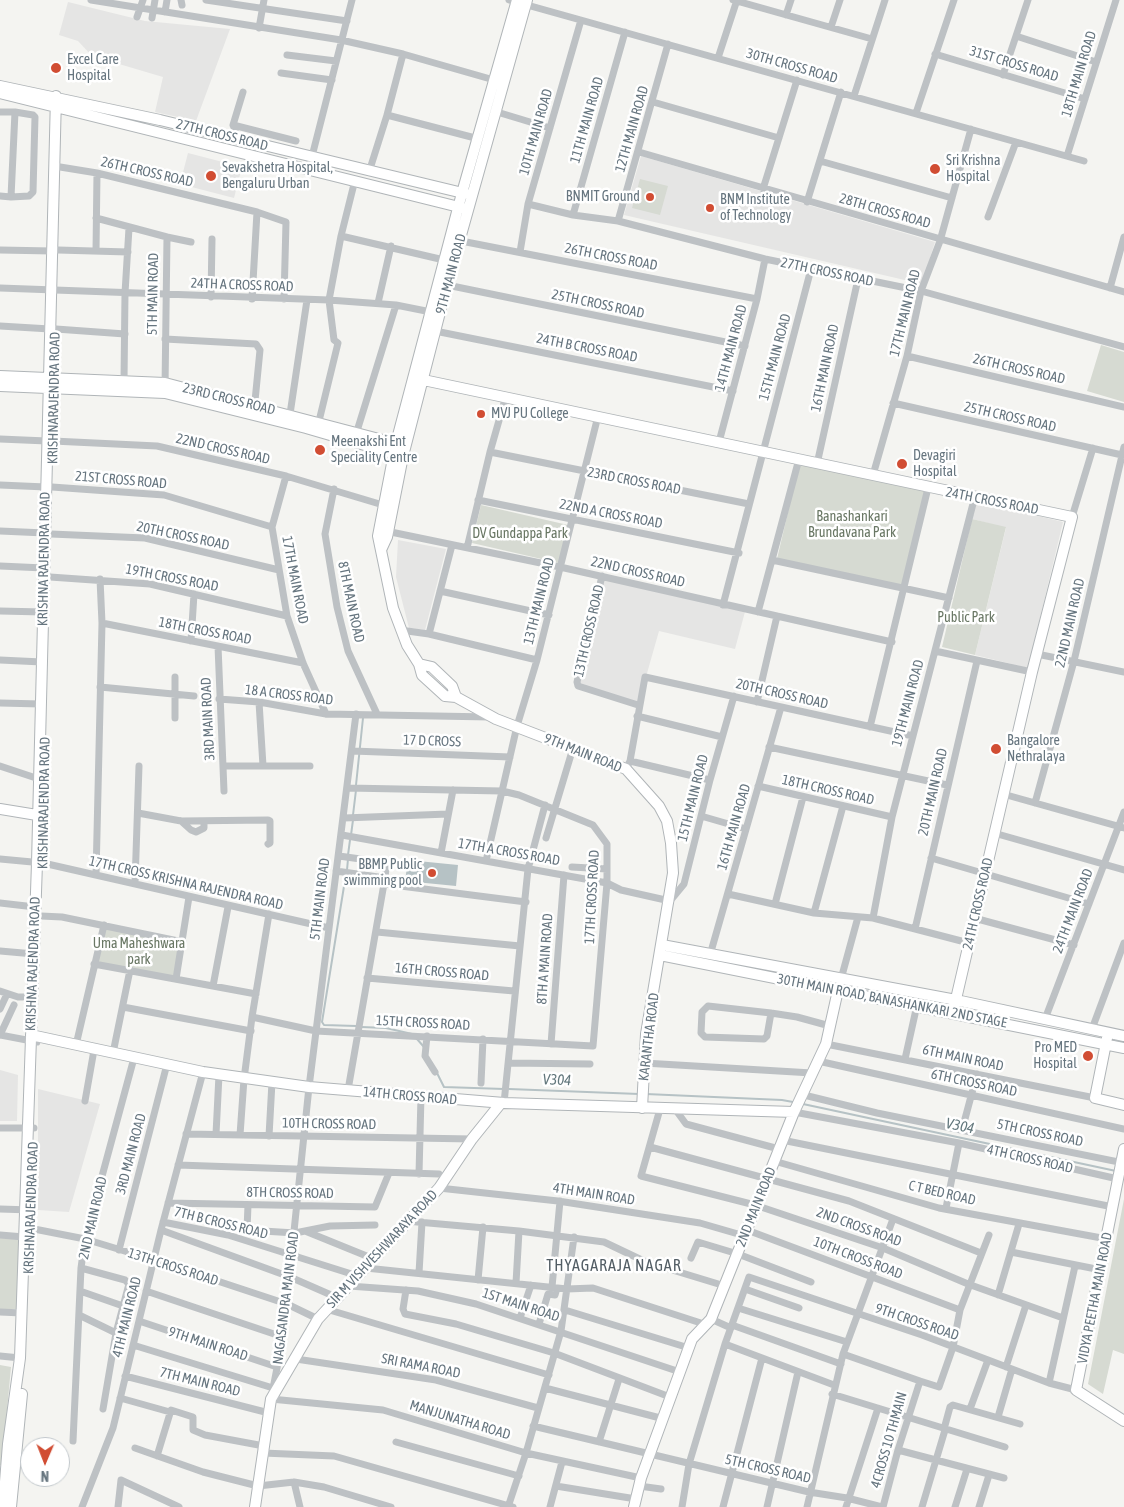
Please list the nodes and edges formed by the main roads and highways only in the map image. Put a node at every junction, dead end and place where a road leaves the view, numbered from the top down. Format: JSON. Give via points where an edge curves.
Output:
{"nodes":[{"id":1,"x":519,"y":1,"type":"edge"},
{"id":2,"x":0,"y":86,"type":"edge"},
{"id":3,"x":0,"y":92,"type":"edge"},
{"id":4,"x":59,"y":102,"type":"junction"},
{"id":5,"x":462,"y":193,"type":"junction"},
{"id":6,"x":473,"y":195,"type":"junction"},
{"id":7,"x":458,"y":206,"type":"junction"},
{"id":8,"x":469,"y":210,"type":"junction"},
{"id":9,"x":455,"y":239,"type":"junction"},
{"id":10,"x":0,"y":376,"type":"edge"},
{"id":11,"x":418,"y":378,"type":"junction"},
{"id":12,"x":52,"y":383,"type":"junction"},
{"id":13,"x":0,"y":386,"type":"edge"},
{"id":14,"x":165,"y":388,"type":"junction"},
{"id":15,"x":254,"y":410,"type":"junction"},
{"id":16,"x":400,"y":450,"type":"junction"},
{"id":17,"x":383,"y":530,"type":"junction"},
{"id":18,"x":48,"y":533,"type":"junction"},
{"id":19,"x":0,"y":809,"type":"edge"},
{"id":20,"x":41,"y":816,"type":"junction"},
{"id":21,"x":40,"y":863,"type":"junction"},
{"id":22,"x":661,"y":950,"type":"junction"},
{"id":23,"x":658,"y":967,"type":"joint"},
{"id":24,"x":838,"y":990,"type":"junction"},
{"id":25,"x":956,"y":1000,"type":"junction"},
{"id":26,"x":953,"y":1012,"type":"junction"},
{"id":27,"x":1124,"y":1036,"type":"edge"},
{"id":28,"x":1108,"y":1038,"type":"junction"},
{"id":29,"x":34,"y":1039,"type":"junction"},
{"id":30,"x":1124,"y":1048,"type":"edge"},
{"id":31,"x":504,"y":1096,"type":"junction"},
{"id":32,"x":642,"y":1099,"type":"junction"},
{"id":33,"x":799,"y":1103,"type":"junction"},
{"id":34,"x":1124,"y":1105,"type":"edge"},
{"id":35,"x":1124,"y":1149,"type":"edge"},
{"id":36,"x":1121,"y":1171,"type":"edge"},
{"id":37,"x":26,"y":1230,"type":"junction"},
{"id":38,"x":271,"y":1399,"type":"joint"},
{"id":39,"x":1124,"y":1421,"type":"edge"},
{"id":40,"x":6,"y":1501,"type":"edge"},
{"id":41,"x":635,"y":1503,"type":"edge"},
{"id":42,"x":255,"y":1507,"type":"edge"}],
"edges":[{"from":1,"to":5,"type":"main road","name":"9TH MAIN ROAD"},
{"from":1,"to":6,"type":"main road","name":"9TH MAIN ROAD","via":[[497,112]]},
{"from":2,"to":4,"type":"main road","name":"27TH CROSS ROAD"},
{"from":3,"to":4,"type":"main road","name":"27TH CROSS ROAD"},
{"from":4,"to":5,"type":"main road","name":"27TH CROSS ROAD","via":[[230,137]]},
{"from":4,"to":7,"type":"main road","name":"27TH CROSS ROAD"},
{"from":4,"to":12,"type":"main road","name":"KRISHNARAJENDRA ROAD"},
{"from":5,"to":6,"type":"main road","name":"27TH CROSS ROAD"},
{"from":5,"to":7,"type":"main road","name":"9TH MAIN ROAD"},
{"from":6,"to":8,"type":"main road","name":"9TH MAIN ROAD"},
{"from":7,"to":8,"type":"main road","name":"27TH CROSS ROAD"},
{"from":7,"to":9,"type":"main road","name":"9TH MAIN ROAD"},
{"from":8,"to":9,"type":"main road","name":"9TH MAIN ROAD"},
{"from":9,"to":11,"type":"main road","name":"9TH MAIN ROAD","via":[[447,286]]},
{"from":9,"to":11,"type":"main road","name":"9TH MAIN ROAD","via":[[444,260]]},
{"from":10,"to":12,"type":"main road"},
{"from":11,"to":16,"type":"main road","name":"9TH MAIN ROAD"},
{"from":11,"to":25,"type":"main road","name":"24TH CROSS ROAD","via":[[1072,517],[1032,672]]},
{"from":12,"to":13,"type":"main road"},
{"from":12,"to":14,"type":"main road","name":"23RD CROSS ROAD"},
{"from":12,"to":14,"type":"main road","name":"23RD CROSS ROAD","via":[[124,381]]},
{"from":12,"to":18,"type":"main road","name":"KRISHNA RAJENDRA ROAD"},
{"from":14,"to":15,"type":"main road","name":"23RD CROSS ROAD"},
{"from":15,"to":16,"type":"main road","name":"23RD CROSS ROAD"},
{"from":15,"to":16,"type":"main road","name":"23RD CROSS ROAD","via":[[290,414],[357,431]]},
{"from":16,"to":17,"type":"main road","name":"9TH MAIN ROAD"},
{"from":16,"to":17,"type":"main road","name":"9TH MAIN ROAD","via":[[383,505]]},
{"from":17,"to":22,"type":"main road","name":"9TH MAIN ROAD","via":[[381,550],[387,588],[400,630],[422,675],[445,696],[458,698],[493,718],[628,765],[659,806],[667,821],[673,873]]},
{"from":18,"to":20,"type":"main road","name":"KRISHNARAJENDRA ROAD","via":[[50,577]]},
{"from":18,"to":20,"type":"main road","name":"KRISHNA RAJENDRA ROAD","via":[[44,568]]},
{"from":19,"to":20,"type":"main road"},
{"from":20,"to":21,"type":"main road","name":"KRISHNA RAJENDRA ROAD"},
{"from":21,"to":29,"type":"main road","name":"KRISHNARAJENDRA ROAD","via":[[41,916]]},
{"from":21,"to":29,"type":"main road","name":"KRISHNA RAJENDRA ROAD","via":[[35,907]]},
{"from":22,"to":23,"type":"main road","name":"9TH MAIN ROAD"},
{"from":22,"to":24,"type":"main road","name":"30TH MAIN ROAD, BANASHANKARI 2ND STAGE"},
{"from":22,"to":25,"type":"main road","name":"30TH MAIN ROAD, BANASHANKARI 2ND STAGE","via":[[710,955]]},
{"from":23,"to":32,"type":"main road","name":"KARANTHA ROAD","via":[[646,1034]]},
{"from":24,"to":26,"type":"main road","name":"30TH MAIN ROAD, BANASHANKARI 2ND STAGE"},
{"from":24,"to":33,"type":"main road","name":"2ND MAIN ROAD","via":[[826,1044]]},
{"from":25,"to":26,"type":"main road","name":"24TH CROSS ROAD"},
{"from":25,"to":28,"type":"main road","name":"30TH MAIN ROAD, BANASHANKARI 2ND STAGE","via":[[1092,1029]]},
{"from":26,"to":28,"type":"main road","name":"30TH MAIN ROAD, BANASHANKARI 2ND STAGE"},
{"from":27,"to":28,"type":"main road","name":"30TH MAIN ROAD, BANASHANKARI 2ND STAGE"},
{"from":28,"to":30,"type":"main road","name":"30TH MAIN ROAD, BANASHANKARI 2ND STAGE"},
{"from":28,"to":34,"type":"main road","via":[[1095,1098]]},
{"from":29,"to":31,"type":"main road","name":"14TH CROSS ROAD","via":[[220,1075],[309,1087],[420,1096]]},
{"from":29,"to":37,"type":"main road","name":"KRISHNARAJENDRA ROAD"},
{"from":31,"to":32,"type":"main road","name":"14TH CROSS ROAD"},
{"from":31,"to":38,"type":"main road","name":"SIR M VISHVESHWARAYA ROAD","via":[[438,1188],[318,1319]]},
{"from":32,"to":33,"type":"main road","name":"14TH CROSS ROAD","via":[[660,1109]]},
{"from":33,"to":41,"type":"main road","name":"2ND MAIN ROAD","via":[[709,1322],[692,1339],[649,1454]]},
{"from":35,"to":36,"type":"main road","name":"VIDYA PEETHA MAIN ROAD"},
{"from":36,"to":39,"type":"main road","name":"VIDYA PEETHA MAIN ROAD","via":[[1076,1390]]},
{"from":37,"to":40,"type":"main road","via":[[20,1358],[8,1444]]},
{"from":37,"to":40,"type":"main road","name":"KRISHNARAJENDRA ROAD","via":[[26,1358]]},
{"from":38,"to":42,"type":"main road","name":"NAGASANDRA MAIN ROAD"}]}
